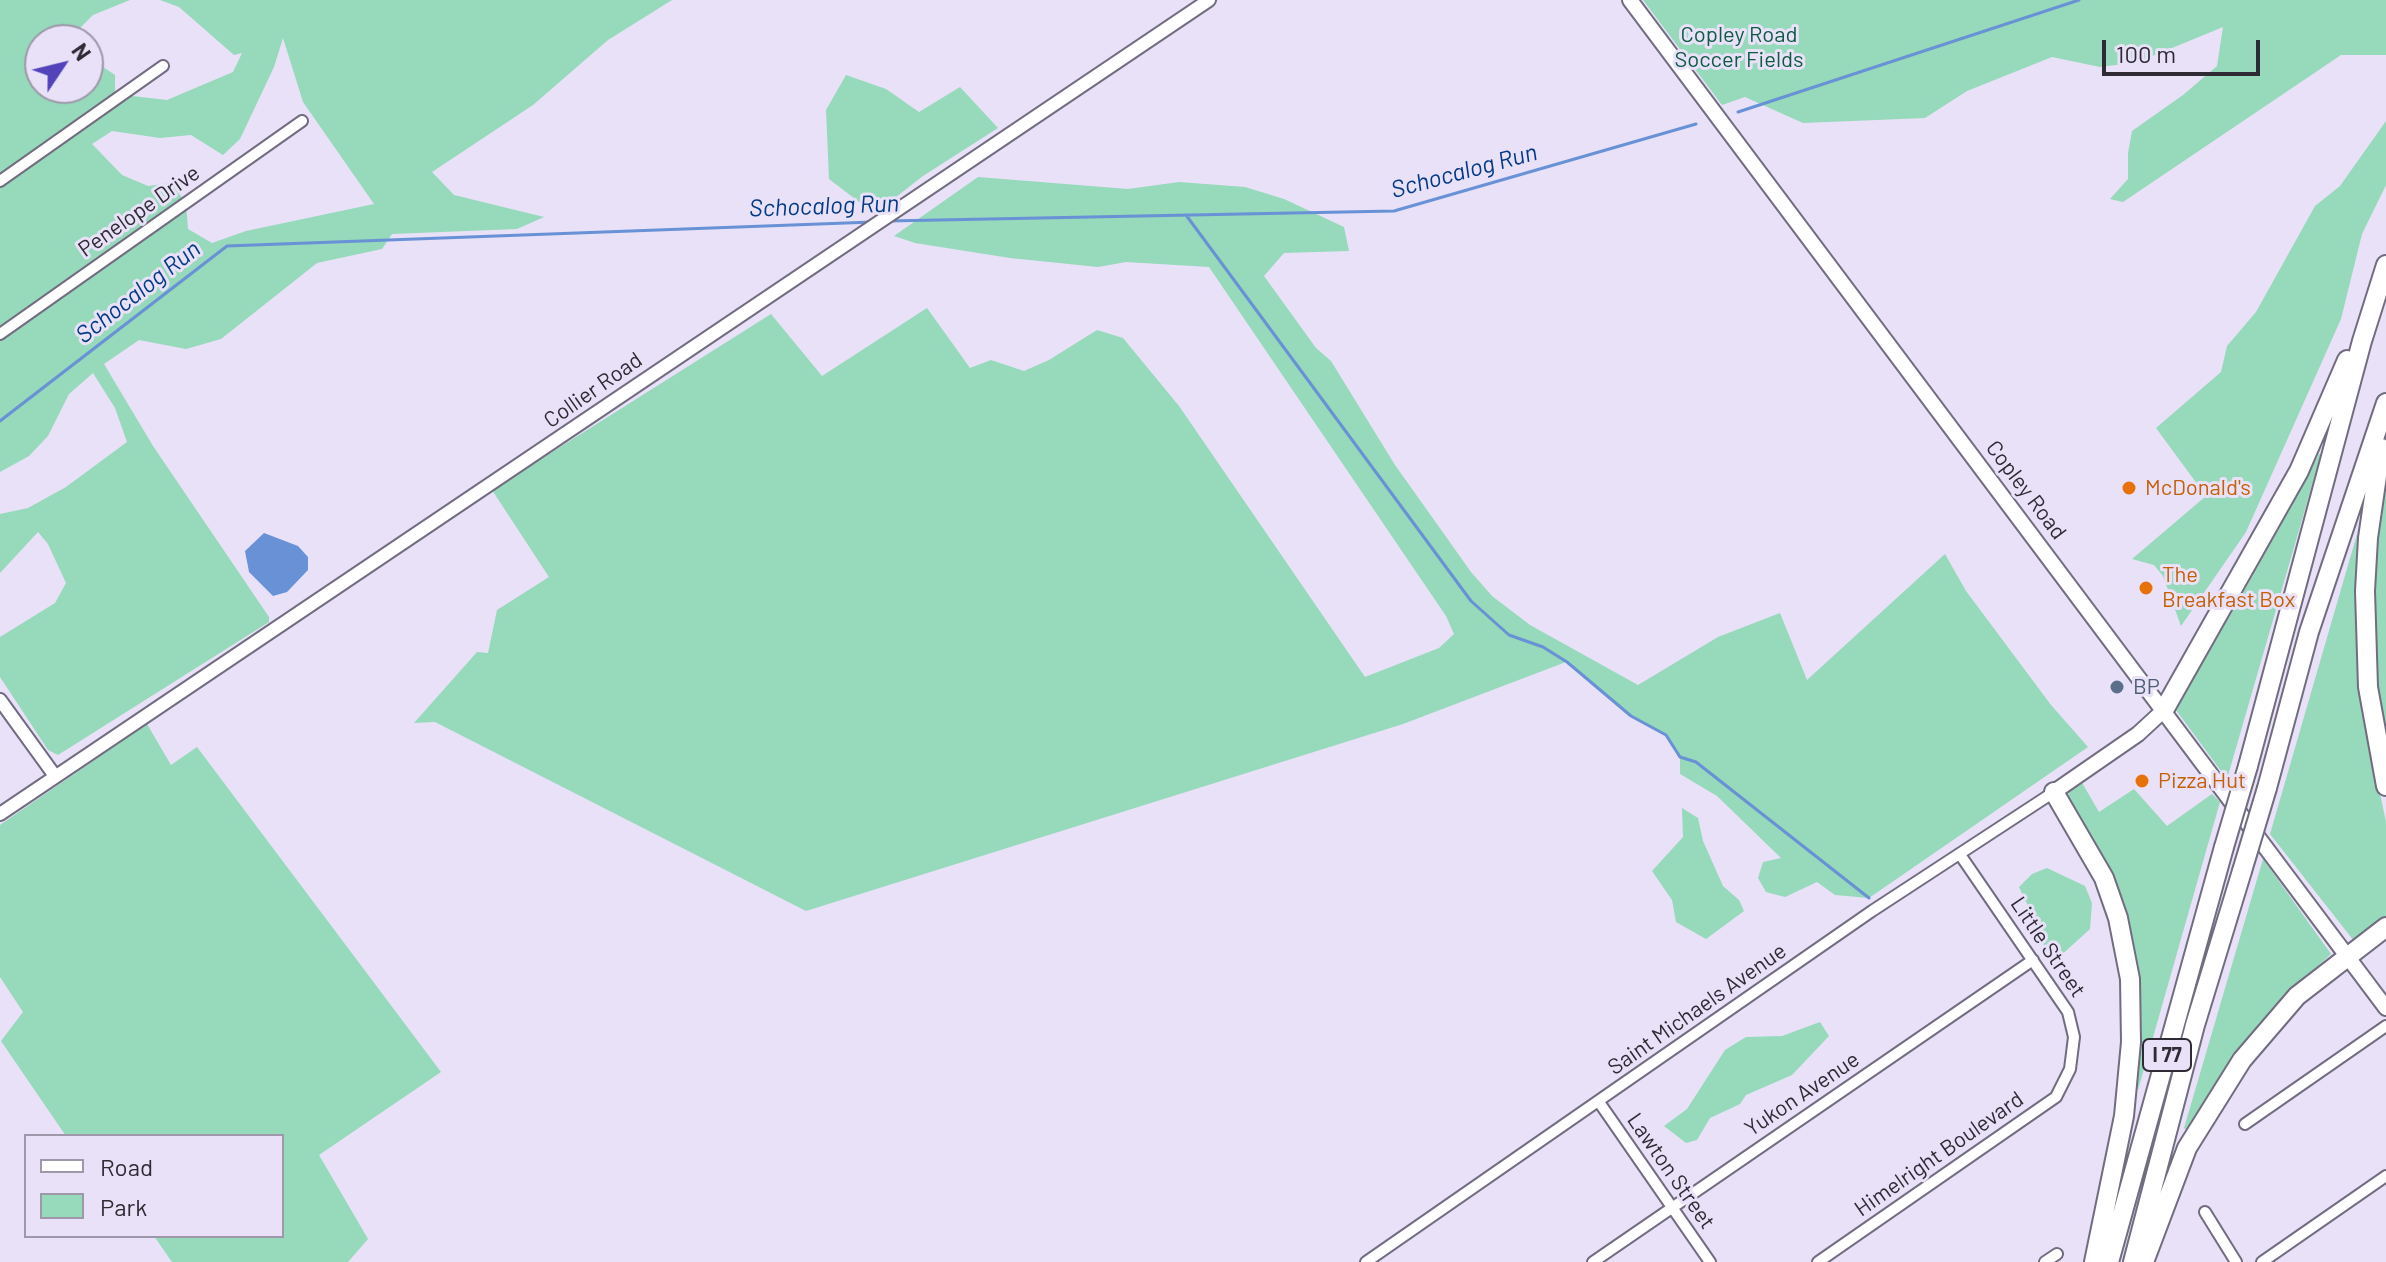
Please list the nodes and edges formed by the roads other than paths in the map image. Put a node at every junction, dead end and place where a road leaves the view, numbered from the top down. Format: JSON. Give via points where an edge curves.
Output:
{"nodes":[{"id":1,"x":1209,"y":0,"type":"edge"},
{"id":2,"x":1630,"y":0,"type":"edge"},
{"id":3,"x":163,"y":66,"type":"dead end"},
{"id":4,"x":302,"y":121,"type":"dead end"},
{"id":5,"x":0,"y":181,"type":"edge"},
{"id":6,"x":2386,"y":265,"type":"edge"},
{"id":7,"x":2377,"y":292,"type":"junction"},
{"id":8,"x":0,"y":334,"type":"edge"},
{"id":9,"x":2386,"y":403,"type":"edge"},
{"id":10,"x":2386,"y":431,"type":"edge"},
{"id":11,"x":0,"y":700,"type":"edge"},
{"id":12,"x":2164,"y":710,"type":"junction"},
{"id":13,"x":55,"y":776,"type":"junction"},
{"id":14,"x":2386,"y":786,"type":"edge"},
{"id":15,"x":2054,"y":792,"type":"junction"},
{"id":16,"x":0,"y":814,"type":"edge"},
{"id":17,"x":1961,"y":856,"type":"junction"},
{"id":18,"x":2386,"y":927,"type":"edge"},
{"id":19,"x":2349,"y":959,"type":"junction"},
{"id":20,"x":2033,"y":960,"type":"junction"},
{"id":21,"x":2386,"y":1008,"type":"edge"},
{"id":22,"x":2386,"y":1026,"type":"edge"},
{"id":23,"x":2070,"y":1069,"type":"joint"},
{"id":24,"x":1599,"y":1102,"type":"junction"},
{"id":25,"x":2245,"y":1124,"type":"dead end"},
{"id":26,"x":2386,"y":1176,"type":"edge"},
{"id":27,"x":1672,"y":1208,"type":"junction"},
{"id":28,"x":2205,"y":1212,"type":"dead end"},
{"id":29,"x":2057,"y":1254,"type":"dead end"},
{"id":30,"x":1366,"y":1262,"type":"edge"},
{"id":31,"x":1593,"y":1262,"type":"edge"},
{"id":32,"x":1710,"y":1262,"type":"edge"},
{"id":33,"x":1818,"y":1262,"type":"edge"},
{"id":34,"x":2045,"y":1262,"type":"edge"},
{"id":35,"x":2094,"y":1262,"type":"edge"},
{"id":36,"x":2109,"y":1262,"type":"edge"},
{"id":37,"x":2133,"y":1262,"type":"edge"},
{"id":38,"x":2144,"y":1262,"type":"edge"},
{"id":39,"x":2236,"y":1262,"type":"edge"},
{"id":40,"x":2262,"y":1262,"type":"edge"}],
"edges":[{"from":1,"to":13,"type":"street","name":"Collier Road"},
{"from":2,"to":12,"type":"main road","name":"Copley Road"},
{"from":3,"to":5,"type":"street"},
{"from":4,"to":8,"type":"street","name":"Penelope Drive"},
{"from":6,"to":7,"type":"highway","number":"I 77"},
{"from":7,"to":12,"type":"highway","via":[[2299,471]]},
{"from":7,"to":36,"type":"highway","number":"I 77","bridge":true},
{"from":9,"to":37,"type":"highway","number":"I 77","bridge":true,"via":[[2309,632],[2195,1025]]},
{"from":10,"to":14,"type":"highway","via":[[2378,461],[2365,591],[2368,687]]},
{"from":11,"to":13,"type":"street"},
{"from":12,"to":15,"type":"main road"},
{"from":12,"to":19,"type":"main road","name":"Copley Road"},
{"from":13,"to":16,"type":"street","name":"Collier Road"},
{"from":15,"to":17,"type":"street","name":"Saint Michaels Avenue"},
{"from":15,"to":35,"type":"highway","via":[[2104,878],[2130,979],[2124,1116]]},
{"from":17,"to":20,"type":"street","name":"Little Street"},
{"from":17,"to":24,"type":"street","name":"Saint Michaels Avenue","via":[[1872,911]]},
{"from":18,"to":19,"type":"highway"},
{"from":19,"to":21,"type":"main road","name":"Copley Road"},
{"from":19,"to":38,"type":"highway","via":[[2285,1007],[2242,1060],[2187,1148]]},
{"from":20,"to":23,"type":"street","name":"Little Street","via":[[2071,1019]]},
{"from":20,"to":27,"type":"street","name":"Yukon Avenue"},
{"from":22,"to":25,"type":"street"},
{"from":23,"to":33,"type":"street","name":"Himelright Boulevard","via":[[2056,1097]]},
{"from":24,"to":27,"type":"street","name":"Lawton Street"},
{"from":24,"to":30,"type":"street","name":"Saint Michaels Avenue"},
{"from":26,"to":40,"type":"street"},
{"from":27,"to":31,"type":"street","name":"Yukon Avenue"},
{"from":27,"to":32,"type":"street","name":"Lawton Street"},
{"from":28,"to":39,"type":"street"},
{"from":29,"to":34,"type":"street"}]}
